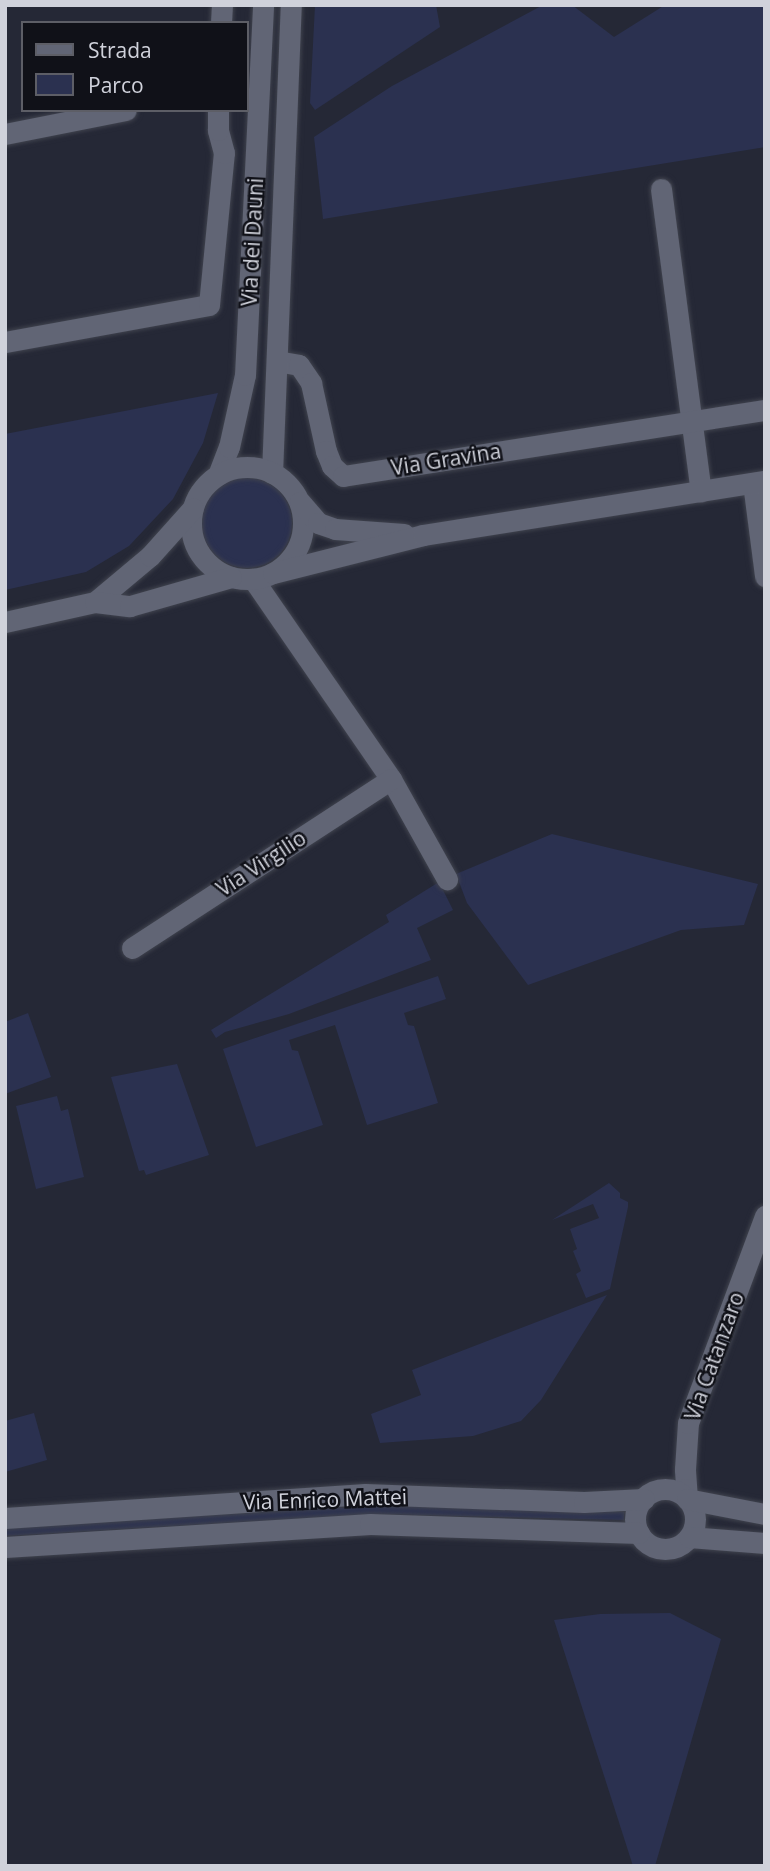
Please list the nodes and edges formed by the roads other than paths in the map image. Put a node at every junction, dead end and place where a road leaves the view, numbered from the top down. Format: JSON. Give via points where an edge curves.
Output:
{"nodes":[{"id":1,"x":263,"y":5,"type":"edge"},
{"id":2,"x":290,"y":5,"type":"edge"},
{"id":3,"x":116,"y":112,"type":"edge"},
{"id":4,"x":218,"y":112,"type":"edge"},
{"id":5,"x":5,"y":134,"type":"edge"},
{"id":6,"x":661,"y":189,"type":"dead end"},
{"id":7,"x":5,"y":342,"type":"edge"},
{"id":8,"x":277,"y":361,"type":"junction"},
{"id":9,"x":765,"y":410,"type":"edge"},
{"id":10,"x":692,"y":420,"type":"junction"},
{"id":11,"x":272,"y":473,"type":"junction"},
{"id":12,"x":218,"y":475,"type":"junction"},
{"id":13,"x":759,"y":482,"type":"edge"},
{"id":14,"x":701,"y":491,"type":"junction"},
{"id":15,"x":298,"y":499,"type":"junction"},
{"id":16,"x":192,"y":508,"type":"junction"},
{"id":17,"x":423,"y":536,"type":"junction"},
{"id":18,"x":263,"y":576,"type":"junction"},
{"id":19,"x":765,"y":576,"type":"edge"},
{"id":20,"x":231,"y":577,"type":"junction"},
{"id":21,"x":95,"y":602,"type":"junction"},
{"id":22,"x":5,"y":622,"type":"edge"},
{"id":23,"x":391,"y":779,"type":"junction"},
{"id":24,"x":447,"y":879,"type":"dead end"},
{"id":25,"x":132,"y":948,"type":"dead end"},
{"id":26,"x":765,"y":1216,"type":"edge"},
{"id":27,"x":644,"y":1499,"type":"junction"},
{"id":28,"x":687,"y":1499,"type":"junction"},
{"id":29,"x":765,"y":1514,"type":"edge"},
{"id":30,"x":5,"y":1518,"type":"edge"},
{"id":31,"x":639,"y":1534,"type":"junction"},
{"id":32,"x":690,"y":1537,"type":"junction"},
{"id":33,"x":765,"y":1543,"type":"edge"},
{"id":34,"x":5,"y":1547,"type":"edge"}],
"edges":[{"from":1,"to":12,"type":"street","name":"Via dei Dauni","via":[[245,375]]},
{"from":2,"to":8,"type":"street","name":"Via dei Dauni"},
{"from":3,"to":5,"type":"street"},
{"from":4,"to":7,"type":"street","via":[[224,153],[209,304]]},
{"from":6,"to":10,"type":"street"},
{"from":8,"to":10,"type":"street","name":"Via Gravina","via":[[299,365],[311,383],[332,466],[344,476]]},
{"from":8,"to":11,"type":"street","name":"Via dei Dauni"},
{"from":9,"to":10,"type":"street","name":"Via Gravina"},
{"from":10,"to":14,"type":"street"},
{"from":11,"to":12,"type":"street","via":[[254,467]]},
{"from":11,"to":15,"type":"street","via":[[288,484]]},
{"from":12,"to":16,"type":"street","via":[[206,484]]},
{"from":13,"to":14,"type":"street"},
{"from":13,"to":19,"type":"street"},
{"from":14,"to":17,"type":"street"},
{"from":15,"to":17,"type":"street","via":[[318,523],[335,529]]},
{"from":15,"to":18,"type":"street","via":[[303,516],[297,549],[287,563]]},
{"from":16,"to":20,"type":"street","via":[[194,542],[209,564]]},
{"from":16,"to":21,"type":"street","via":[[150,556]]},
{"from":17,"to":18,"type":"street"},
{"from":18,"to":20,"type":"street"},
{"from":18,"to":23,"type":"street"},
{"from":20,"to":21,"type":"street","via":[[130,606]]},
{"from":21,"to":22,"type":"street"},
{"from":23,"to":24,"type":"street"},
{"from":23,"to":25,"type":"street","name":"Via Virgilio"},
{"from":26,"to":28,"type":"street","name":"Via Catanzaro","via":[[688,1423]]},
{"from":27,"to":28,"type":"street","via":[[661,1490]]},
{"from":27,"to":30,"type":"street","name":"Via Enrico Mattei","via":[[584,1502],[365,1494]]},
{"from":27,"to":31,"type":"street","via":[[636,1515]]},
{"from":28,"to":29,"type":"street"},
{"from":28,"to":32,"type":"street","via":[[695,1518]]},
{"from":31,"to":32,"type":"street","via":[[662,1549]]},
{"from":31,"to":34,"type":"street","name":"Via Enrico Mattei","via":[[370,1524]]},
{"from":32,"to":33,"type":"street"}]}
